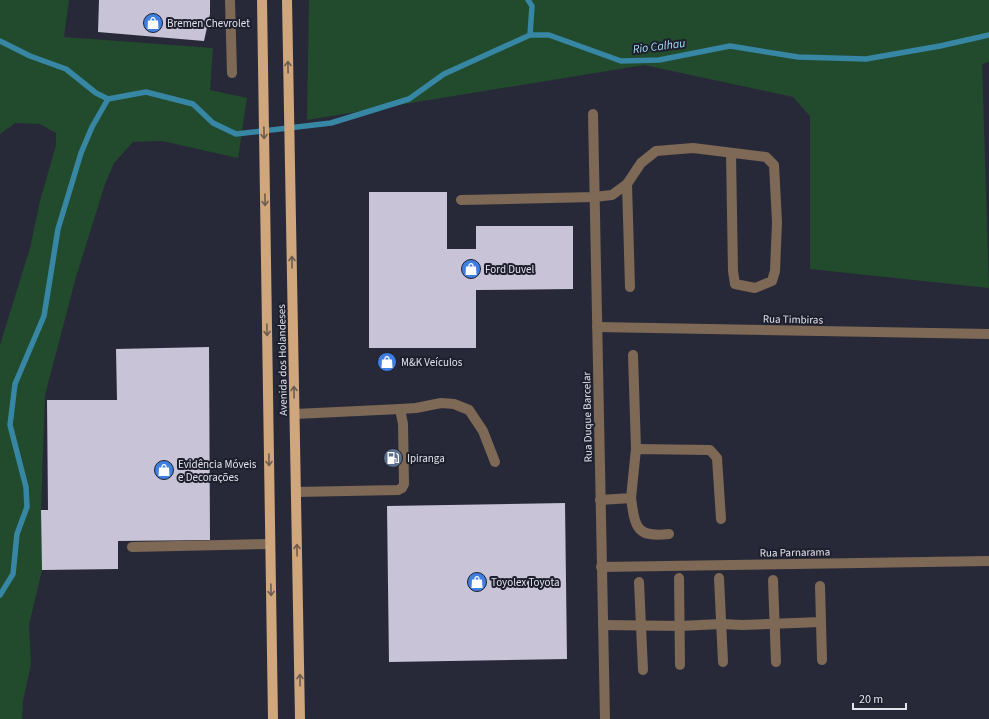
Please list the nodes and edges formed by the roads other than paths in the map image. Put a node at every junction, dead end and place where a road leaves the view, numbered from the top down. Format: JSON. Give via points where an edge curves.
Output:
{"nodes":[{"id":1,"x":230,"y":0,"type":"edge"},
{"id":2,"x":262,"y":0,"type":"edge"},
{"id":3,"x":287,"y":0,"type":"edge"},
{"id":4,"x":232,"y":73,"type":"dead end"},
{"id":5,"x":593,"y":114,"type":"dead end"},
{"id":6,"x":731,"y":153,"type":"junction"},
{"id":7,"x":627,"y":184,"type":"junction"},
{"id":8,"x":594,"y":197,"type":"junction"},
{"id":9,"x":461,"y":200,"type":"dead end"},
{"id":10,"x":630,"y":287,"type":"dead end"},
{"id":11,"x":597,"y":327,"type":"junction"},
{"id":12,"x":989,"y":334,"type":"edge"},
{"id":13,"x":633,"y":355,"type":"dead end"},
{"id":14,"x":400,"y":409,"type":"junction"},
{"id":15,"x":294,"y":414,"type":"junction"},
{"id":16,"x":636,"y":450,"type":"junction"},
{"id":17,"x":495,"y":462,"type":"dead end"},
{"id":18,"x":296,"y":492,"type":"junction"},
{"id":19,"x":631,"y":498,"type":"junction"},
{"id":20,"x":600,"y":500,"type":"junction"},
{"id":21,"x":721,"y":519,"type":"dead end"},
{"id":22,"x":669,"y":534,"type":"dead end"},
{"id":23,"x":270,"y":544,"type":"junction"},
{"id":24,"x":132,"y":547,"type":"dead end"},
{"id":25,"x":989,"y":561,"type":"edge"},
{"id":26,"x":601,"y":568,"type":"junction"},
{"id":27,"x":679,"y":578,"type":"dead end"},
{"id":28,"x":719,"y":578,"type":"dead end"},
{"id":29,"x":773,"y":580,"type":"dead end"},
{"id":30,"x":639,"y":582,"type":"dead end"},
{"id":31,"x":820,"y":586,"type":"dead end"},
{"id":32,"x":821,"y":622,"type":"junction"},
{"id":33,"x":721,"y":624,"type":"junction"},
{"id":34,"x":774,"y":624,"type":"junction"},
{"id":35,"x":603,"y":625,"type":"junction"},
{"id":36,"x":642,"y":625,"type":"junction"},
{"id":37,"x":680,"y":626,"type":"junction"},
{"id":38,"x":822,"y":660,"type":"dead end"},
{"id":39,"x":723,"y":662,"type":"dead end"},
{"id":40,"x":776,"y":662,"type":"dead end"},
{"id":41,"x":680,"y":665,"type":"dead end"},
{"id":42,"x":643,"y":670,"type":"dead end"},
{"id":43,"x":273,"y":719,"type":"edge"},
{"id":44,"x":300,"y":719,"type":"edge"},
{"id":45,"x":604,"y":719,"type":"edge"}],
"edges":[{"from":1,"to":4,"type":"street"},
{"from":2,"to":23,"type":"main road","name":"Avenida dos Holandeses","one_way":true},
{"from":15,"to":3,"type":"main road","name":"Avenida dos Holandeses","one_way":true},
{"from":5,"to":8,"type":"street","name":"Rua Duque Barcelar"},
{"from":6,"to":6,"type":"street","via":[[766,157],[774,165],[777,222],[775,271],[772,281],[755,288],[735,284]]},
{"from":6,"to":7,"type":"street","via":[[693,148],[656,151],[641,163]]},
{"from":7,"to":8,"type":"street","via":[[612,195]]},
{"from":7,"to":10,"type":"street"},
{"from":8,"to":9,"type":"street"},
{"from":8,"to":11,"type":"street","name":"Rua Duque Barcelar"},
{"from":11,"to":12,"type":"street","name":"Rua Timbiras"},
{"from":11,"to":20,"type":"street","name":"Rua Duque Barcelar"},
{"from":13,"to":16,"type":"street"},
{"from":14,"to":15,"type":"street"},
{"from":14,"to":17,"type":"street","via":[[441,403],[454,404],[469,410],[483,430]]},
{"from":14,"to":18,"type":"street","via":[[403,424],[402,488]]},
{"from":15,"to":18,"type":"main road","name":"Avenida dos Holandeses"},
{"from":16,"to":19,"type":"street"},
{"from":16,"to":21,"type":"street","via":[[710,450],[717,458]]},
{"from":44,"to":18,"type":"main road","name":"Avenida dos Holandeses","one_way":true},
{"from":19,"to":20,"type":"street"},
{"from":19,"to":22,"type":"street","via":[[634,519],[639,529],[646,534],[657,536]]},
{"from":20,"to":26,"type":"street","name":"Rua Duque Barcelar"},
{"from":23,"to":24,"type":"street"},
{"from":23,"to":43,"type":"main road","name":"Avenida dos Holandeses","one_way":true},
{"from":25,"to":26,"type":"street","name":"Rua Parnarama"},
{"from":26,"to":35,"type":"street","name":"Rua Duque Barcelar"},
{"from":27,"to":37,"type":"street"},
{"from":28,"to":33,"type":"street"},
{"from":29,"to":34,"type":"street"},
{"from":30,"to":36,"type":"street"},
{"from":31,"to":32,"type":"street"},
{"from":32,"to":34,"type":"street"},
{"from":32,"to":38,"type":"street"},
{"from":33,"to":34,"type":"street"},
{"from":33,"to":37,"type":"street"},
{"from":33,"to":39,"type":"street"},
{"from":34,"to":40,"type":"street"},
{"from":35,"to":36,"type":"street"},
{"from":35,"to":45,"type":"street","name":"Rua Duque Barcelar"},
{"from":36,"to":37,"type":"street"},
{"from":36,"to":42,"type":"street"},
{"from":37,"to":41,"type":"street"}]}
